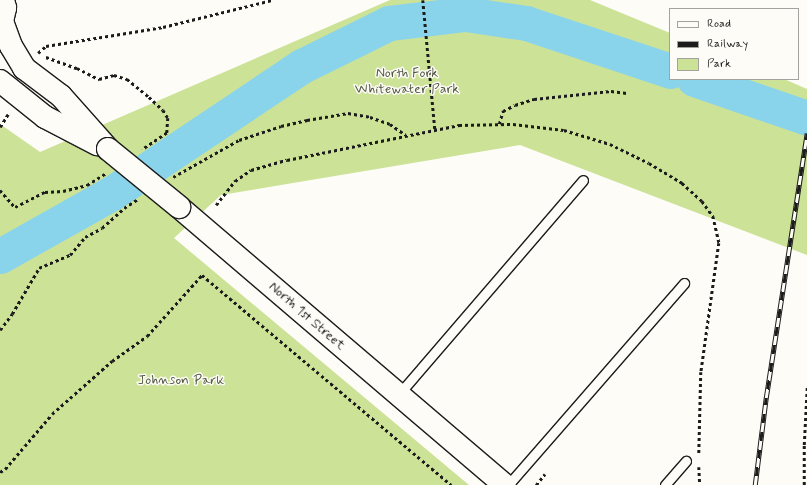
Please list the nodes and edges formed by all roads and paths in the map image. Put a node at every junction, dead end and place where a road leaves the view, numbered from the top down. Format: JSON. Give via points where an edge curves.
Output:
{"nodes":[{"id":1,"x":3,"y":0,"type":"edge"},
{"id":2,"x":272,"y":0,"type":"edge"},
{"id":3,"x":423,"y":0,"type":"edge"},
{"id":4,"x":1,"y":27,"type":"edge"},
{"id":5,"x":20,"y":63,"type":"junction"},
{"id":6,"x":0,"y":81,"type":"edge"},
{"id":7,"x":627,"y":93,"type":"dead end"},
{"id":8,"x":8,"y":114,"type":"dead end"},
{"id":9,"x":499,"y":124,"type":"dead end"},
{"id":10,"x":0,"y":127,"type":"edge"},
{"id":11,"x":435,"y":130,"type":"dead end"},
{"id":12,"x":108,"y":149,"type":"junction"},
{"id":13,"x":583,"y":180,"type":"dead end"},
{"id":14,"x":684,"y":283,"type":"dead end"},
{"id":15,"x":807,"y":387,"type":"edge"},
{"id":16,"x":398,"y":395,"type":"junction"},
{"id":17,"x":686,"y":462,"type":"dead end"},
{"id":18,"x":0,"y":472,"type":"edge"},
{"id":19,"x":545,"y":474,"type":"dead end"},
{"id":20,"x":451,"y":485,"type":"edge"},
{"id":21,"x":506,"y":485,"type":"edge"},
{"id":22,"x":536,"y":485,"type":"edge"},
{"id":23,"x":666,"y":485,"type":"edge"},
{"id":24,"x":804,"y":485,"type":"edge"}],
"edges":[{"from":1,"to":4,"type":"main road","via":[[5,8]]},
{"from":2,"to":5,"type":"path","via":[[163,27],[46,46],[36,55]]},
{"from":3,"to":11,"type":"path"},
{"from":4,"to":5,"type":"main road","name":"North 1st Street"},
{"from":5,"to":12,"type":"main road","name":"North 1st Street","via":[[35,78],[61,96]]},
{"from":6,"to":12,"type":"main road","name":"North 1st Street","via":[[45,117]]},
{"from":7,"to":9,"type":"path","via":[[611,91],[534,99],[503,111]]},
{"from":8,"to":10,"type":"path"},
{"from":12,"to":16,"type":"main road","name":"North 1st Street","bridge":true,"via":[[232,251]]},
{"from":13,"to":16,"type":"lane"},
{"from":14,"to":21,"type":"lane"},
{"from":15,"to":24,"type":"path"},
{"from":16,"to":21,"type":"main road","name":"North 1st Street"},
{"from":17,"to":23,"type":"lane"},
{"from":18,"to":20,"type":"path","via":[[52,414],[112,361],[147,336],[202,275]]},
{"from":19,"to":22,"type":"path"}]}
